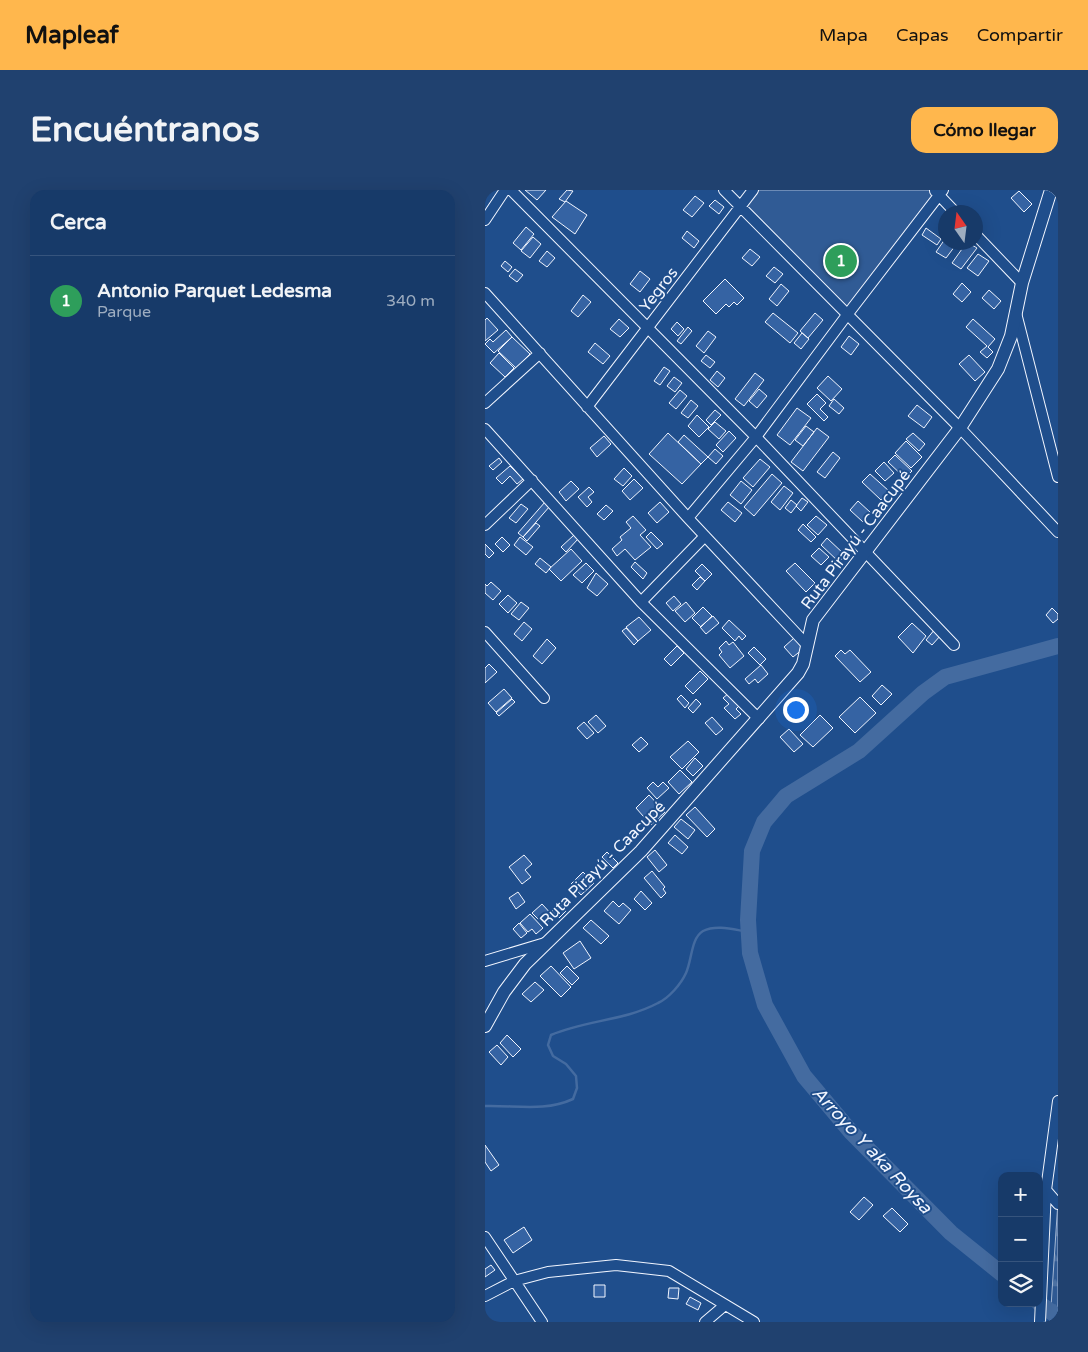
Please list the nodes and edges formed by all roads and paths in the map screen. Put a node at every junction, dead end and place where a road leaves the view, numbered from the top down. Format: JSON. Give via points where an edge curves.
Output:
{"nodes":[{"id":1,"x":505,"y":190,"type":"edge"},
{"id":2,"x":511,"y":190,"type":"edge"},
{"id":3,"x":724,"y":190,"type":"edge"},
{"id":4,"x":753,"y":190,"type":"edge"},
{"id":5,"x":1051,"y":190,"type":"edge"},
{"id":6,"x":939,"y":192,"type":"edge"},
{"id":7,"x":949,"y":205,"type":"edge"},
{"id":8,"x":741,"y":207,"type":"junction"},
{"id":9,"x":485,"y":220,"type":"edge"},
{"id":10,"x":983,"y":242,"type":"edge"},
{"id":11,"x":1022,"y":283,"type":"junction"},
{"id":12,"x":485,"y":293,"type":"edge"},
{"id":13,"x":1016,"y":312,"type":"junction"},
{"id":14,"x":847,"y":314,"type":"junction"},
{"id":15,"x":648,"y":328,"type":"junction"},
{"id":16,"x":540,"y":353,"type":"junction"},
{"id":17,"x":485,"y":403,"type":"edge"},
{"id":18,"x":587,"y":407,"type":"junction"},
{"id":19,"x":960,"y":428,"type":"junction"},
{"id":20,"x":485,"y":429,"type":"edge"},
{"id":21,"x":756,"y":437,"type":"junction"},
{"id":22,"x":1058,"y":477,"type":"edge"},
{"id":23,"x":532,"y":480,"type":"junction"},
{"id":24,"x":688,"y":518,"type":"junction"},
{"id":25,"x":485,"y":525,"type":"edge"},
{"id":26,"x":1058,"y":532,"type":"edge"},
{"id":27,"x":705,"y":536,"type":"junction"},
{"id":28,"x":866,"y":552,"type":"junction"},
{"id":29,"x":641,"y":602,"type":"junction"},
{"id":30,"x":485,"y":632,"type":"edge"},
{"id":31,"x":807,"y":645,"type":"junction"},
{"id":32,"x":954,"y":645,"type":"dead end"},
{"id":33,"x":543,"y":698,"type":"dead end"},
{"id":34,"x":759,"y":719,"type":"junction"},
{"id":35,"x":545,"y":943,"type":"junction"},
{"id":36,"x":485,"y":962,"type":"edge"},
{"id":37,"x":485,"y":1026,"type":"edge"},
{"id":38,"x":1058,"y":1101,"type":"edge"},
{"id":39,"x":1046,"y":1190,"type":"junction"},
{"id":40,"x":1058,"y":1204,"type":"edge"},
{"id":41,"x":485,"y":1237,"type":"edge"},
{"id":42,"x":1042,"y":1262,"type":"edge"},
{"id":43,"x":514,"y":1281,"type":"junction"},
{"id":44,"x":485,"y":1296,"type":"edge"},
{"id":45,"x":725,"y":1304,"type":"junction"},
{"id":46,"x":542,"y":1322,"type":"edge"},
{"id":47,"x":705,"y":1322,"type":"edge"},
{"id":48,"x":754,"y":1322,"type":"edge"}],
"edges":[{"from":1,"to":9,"type":"street"},
{"from":2,"to":15,"type":"street"},
{"from":3,"to":8,"type":"street"},
{"from":4,"to":8,"type":"street","name":"Yegros"},
{"from":5,"to":11,"type":"main road","name":"Ruta Pirayú - Caacupé"},
{"from":6,"to":7,"type":"street"},
{"from":6,"to":14,"type":"street"},
{"from":8,"to":14,"type":"street"},
{"from":8,"to":15,"type":"street","name":"Yegros"},
{"from":10,"to":11,"type":"street"},
{"from":11,"to":13,"type":"main road","name":"Ruta Pirayú - Caacupé"},
{"from":12,"to":16,"type":"street"},
{"from":13,"to":19,"type":"main road","name":"Ruta Pirayú - Caacupé","via":[[1011,336],[997,369]]},
{"from":13,"to":22,"type":"street"},
{"from":14,"to":19,"type":"street"},
{"from":14,"to":21,"type":"street"},
{"from":15,"to":18,"type":"street","name":"Yegros"},
{"from":15,"to":21,"type":"street"},
{"from":16,"to":17,"type":"street"},
{"from":16,"to":18,"type":"street"},
{"from":18,"to":24,"type":"street"},
{"from":19,"to":26,"type":"street"},
{"from":19,"to":28,"type":"main road","name":"Ruta Pirayú - Caacupé"},
{"from":20,"to":23,"type":"street"},
{"from":21,"to":24,"type":"street"},
{"from":21,"to":28,"type":"street"},
{"from":23,"to":25,"type":"street"},
{"from":23,"to":29,"type":"street"},
{"from":24,"to":27,"type":"street"},
{"from":27,"to":29,"type":"street"},
{"from":27,"to":31,"type":"street"},
{"from":28,"to":31,"type":"main road","name":"Ruta Pirayú - Caacupé","via":[[813,620]]},
{"from":28,"to":32,"type":"street"},
{"from":29,"to":34,"type":"street"},
{"from":30,"to":33,"type":"street"},
{"from":31,"to":34,"type":"main road","name":"Ruta Pirayú - Caacupé","via":[[798,673]]},
{"from":34,"to":35,"type":"main road","name":"Ruta Pirayú - Caacupé","via":[[641,851]]},
{"from":35,"to":36,"type":"street"},
{"from":35,"to":37,"type":"main road","name":"Ruta Pirayú - Caacupé","via":[[504,992]]},
{"from":38,"to":39,"type":"street"},
{"from":39,"to":40,"type":"street"},
{"from":39,"to":42,"type":"street"},
{"from":41,"to":43,"type":"street"},
{"from":43,"to":44,"type":"street"},
{"from":43,"to":45,"type":"street","via":[[548,1272],[616,1265],[649,1268],[669,1271]]},
{"from":43,"to":46,"type":"street"},
{"from":45,"to":47,"type":"street"},
{"from":45,"to":48,"type":"street"}]}
